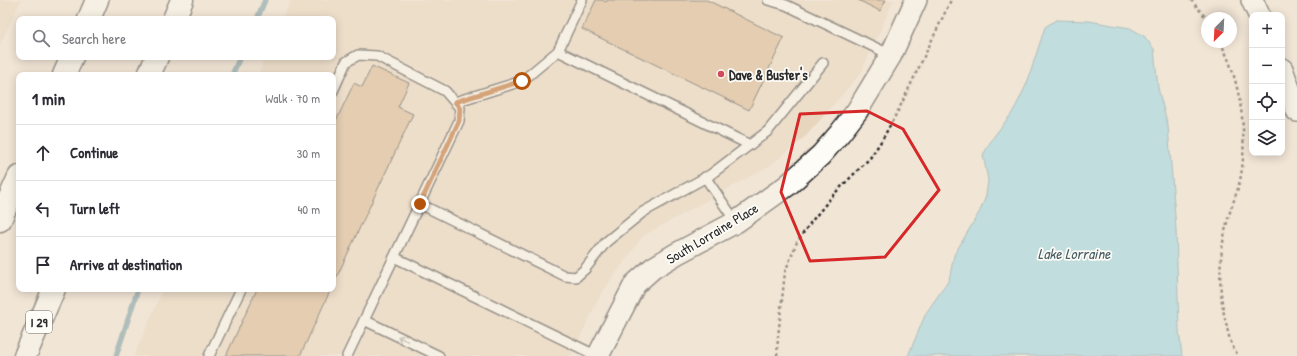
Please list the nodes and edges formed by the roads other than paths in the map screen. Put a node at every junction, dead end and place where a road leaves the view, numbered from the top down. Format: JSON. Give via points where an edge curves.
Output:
{"nodes":[{"id":1,"x":97,"y":0,"type":"edge"},
{"id":2,"x":182,"y":0,"type":"edge"},
{"id":3,"x":582,"y":0,"type":"edge"},
{"id":4,"x":768,"y":0,"type":"edge"},
{"id":5,"x":916,"y":0,"type":"edge"},
{"id":6,"x":1252,"y":0,"type":"edge"},
{"id":7,"x":1258,"y":12,"type":"edge"},
{"id":8,"x":90,"y":16,"type":"edge"},
{"id":9,"x":175,"y":16,"type":"edge"},
{"id":10,"x":558,"y":51,"type":"junction"},
{"id":11,"x":891,"y":55,"type":"junction"},
{"id":12,"x":71,"y":60,"type":"edge"},
{"id":13,"x":156,"y":60,"type":"edge"},
{"id":14,"x":823,"y":63,"type":"dead end"},
{"id":15,"x":65,"y":72,"type":"edge"},
{"id":16,"x":150,"y":72,"type":"edge"},
{"id":17,"x":1285,"y":77,"type":"edge"},
{"id":18,"x":336,"y":84,"type":"edge"},
{"id":19,"x":455,"y":102,"type":"junction"},
{"id":20,"x":1297,"y":111,"type":"edge"},
{"id":21,"x":750,"y":145,"type":"junction"},
{"id":22,"x":705,"y":178,"type":"junction"},
{"id":23,"x":16,"y":184,"type":"edge"},
{"id":24,"x":420,"y":204,"type":"junction"},
{"id":25,"x":0,"y":220,"type":"edge"},
{"id":26,"x":736,"y":222,"type":"junction"},
{"id":27,"x":394,"y":257,"type":"junction"},
{"id":28,"x":53,"y":292,"type":"edge"},
{"id":29,"x":240,"y":292,"type":"edge"},
{"id":30,"x":364,"y":320,"type":"junction"},
{"id":31,"x":25,"y":356,"type":"edge"},
{"id":32,"x":209,"y":356,"type":"edge"},
{"id":33,"x":347,"y":356,"type":"edge"},
{"id":34,"x":439,"y":356,"type":"edge"},
{"id":35,"x":598,"y":356,"type":"edge"}],
"edges":[{"from":1,"to":8,"type":"highway"},
{"from":2,"to":9,"type":"highway"},
{"from":3,"to":10,"type":"lane"},
{"from":4,"to":11,"type":"lane","via":[[786,5]]},
{"from":5,"to":11,"type":"street","name":"South Lorraine Place"},
{"from":6,"to":7,"type":"street"},
{"from":10,"to":19,"type":"lane","via":[[522,81]]},
{"from":10,"to":21,"type":"lane"},
{"from":11,"to":26,"type":"street","name":"South Lorraine Place","via":[[856,111],[821,155],[788,185]]},
{"from":12,"to":15,"type":"highway"},
{"from":13,"to":16,"type":"highway"},
{"from":14,"to":21,"type":"lane","via":[[768,131]]},
{"from":17,"to":20,"type":"street"},
{"from":18,"to":19,"type":"lane","via":[[346,62],[358,55],[377,56],[445,91]]},
{"from":19,"to":24,"type":"lane","via":[[460,108],[459,121]]},
{"from":21,"to":22,"type":"lane"},
{"from":22,"to":24,"type":"lane","via":[[643,212],[606,242],[576,277],[566,276]]},
{"from":22,"to":26,"type":"lane"},
{"from":23,"to":25,"type":"highway"},
{"from":24,"to":27,"type":"lane"},
{"from":26,"to":35,"type":"street","name":"South Lorraine Place","via":[[653,268],[635,284]]},
{"from":27,"to":30,"type":"lane"},
{"from":27,"to":35,"type":"lane"},
{"from":28,"to":31,"type":"highway","number":"I 29"},
{"from":29,"to":32,"type":"lane"},
{"from":30,"to":33,"type":"lane"},
{"from":34,"to":30,"type":"lane","one_way":true}]}
